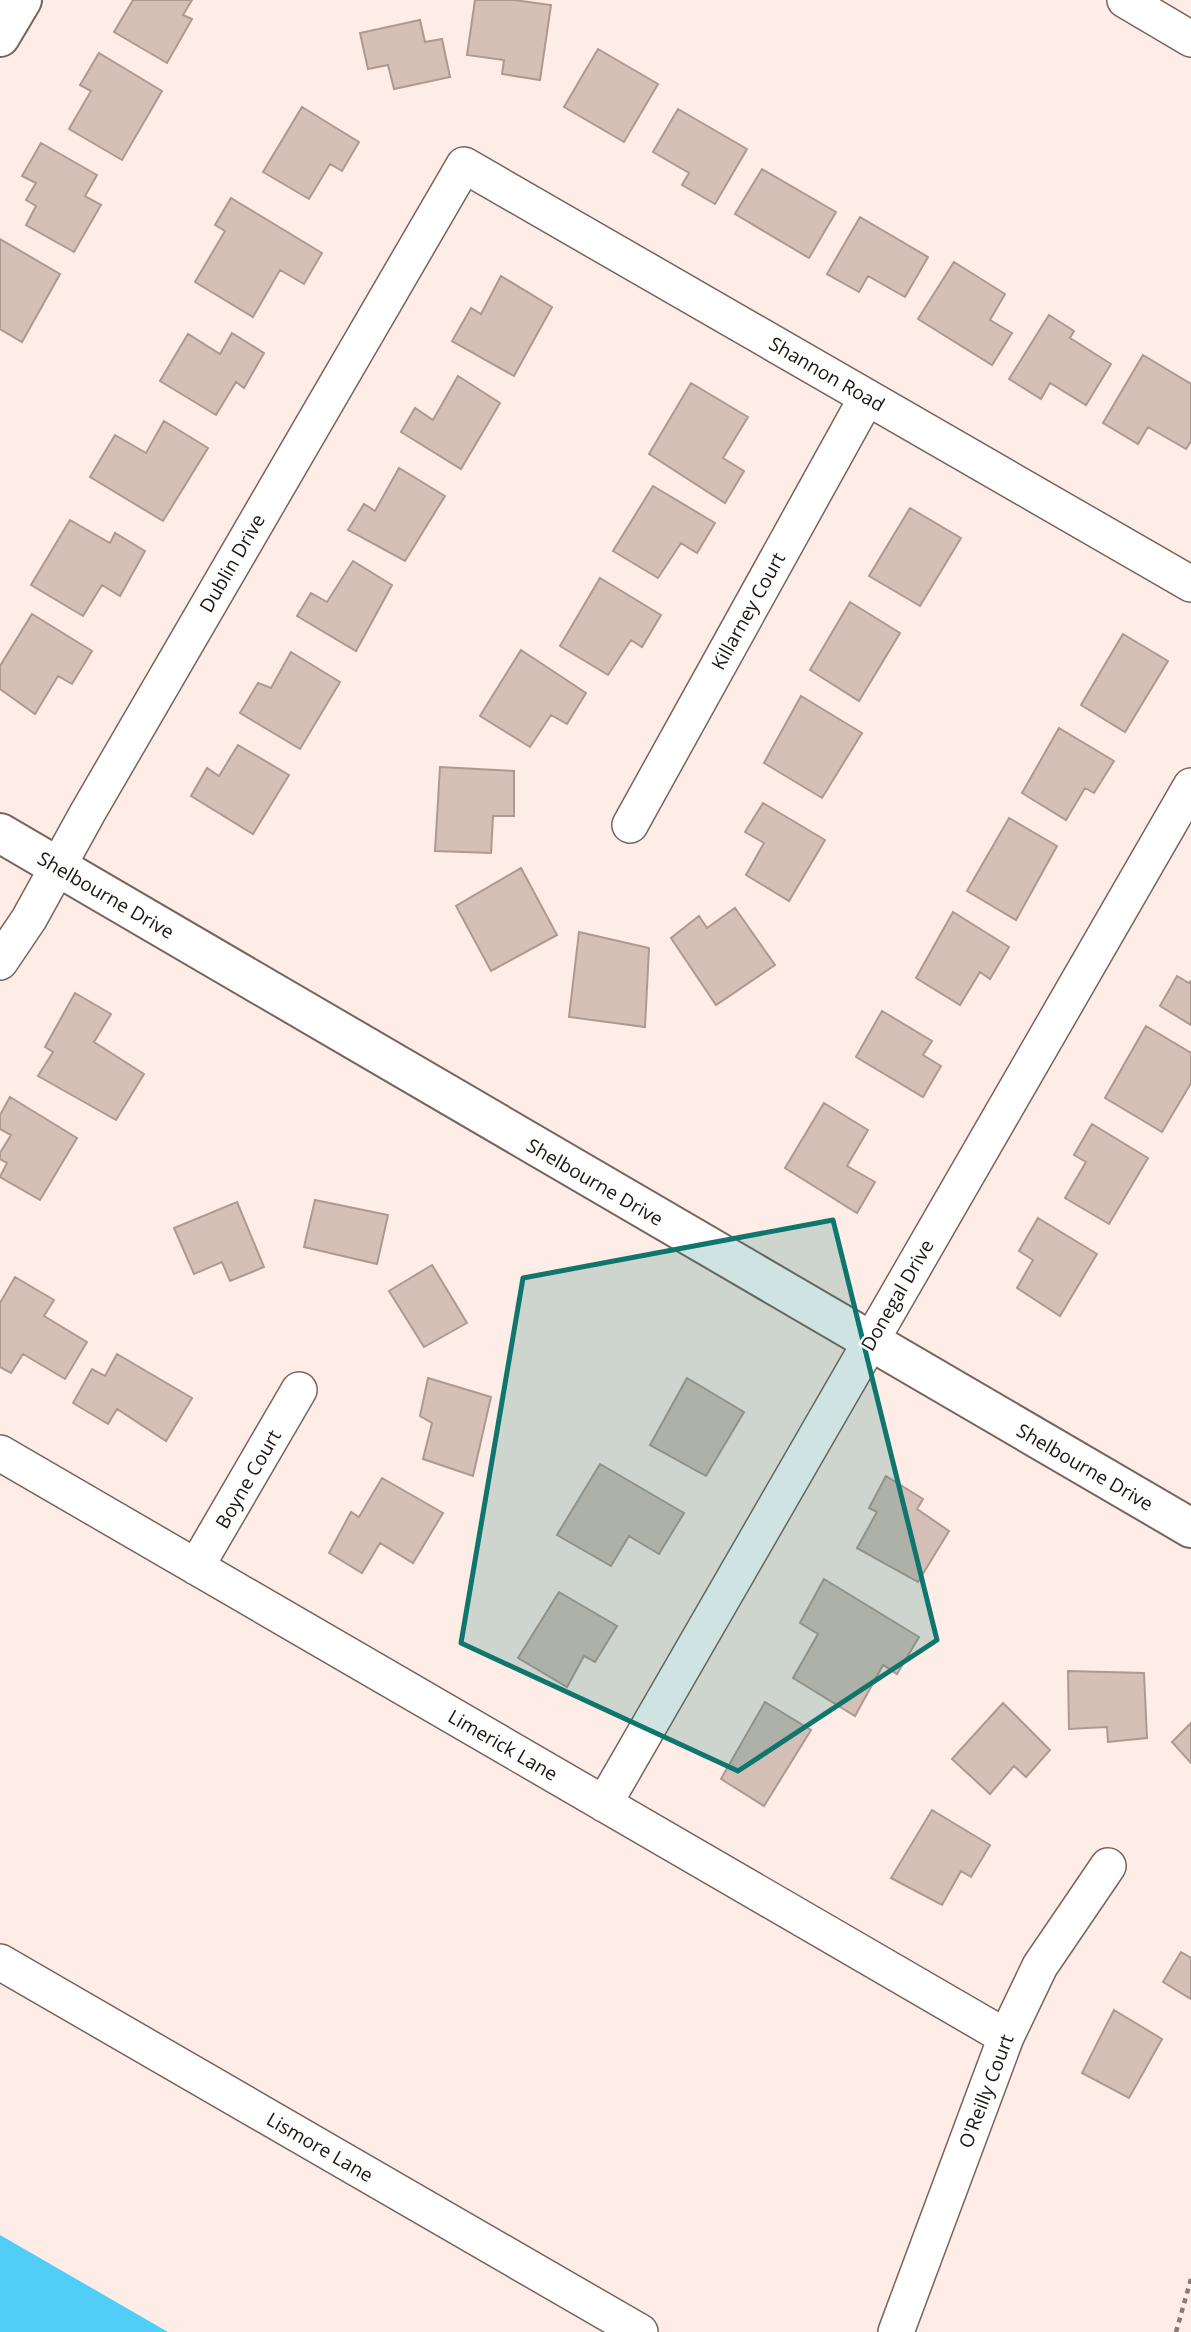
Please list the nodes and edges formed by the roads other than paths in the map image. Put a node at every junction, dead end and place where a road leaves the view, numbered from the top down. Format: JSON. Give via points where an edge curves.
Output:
{"nodes":[{"id":1,"x":22,"y":0,"type":"edge"},
{"id":2,"x":1125,"y":0,"type":"edge"},
{"id":3,"x":1176,"y":20,"type":"edge"},
{"id":4,"x":0,"y":37,"type":"edge"},
{"id":5,"x":464,"y":164,"type":"joint"},
{"id":6,"x":867,"y":397,"type":"junction"},
{"id":7,"x":1191,"y":584,"type":"edge"},
{"id":8,"x":1191,"y":786,"type":"edge"},
{"id":9,"x":629,"y":825,"type":"dead end"},
{"id":10,"x":0,"y":833,"type":"edge"},
{"id":11,"x":57,"y":867,"type":"junction"},
{"id":12,"x":0,"y":962,"type":"edge"},
{"id":13,"x":870,"y":1342,"type":"junction"},
{"id":14,"x":299,"y":1391,"type":"dead end"},
{"id":15,"x":0,"y":1453,"type":"edge"},
{"id":16,"x":1191,"y":1528,"type":"edge"},
{"id":17,"x":196,"y":1567,"type":"junction"},
{"id":18,"x":604,"y":1804,"type":"junction"},
{"id":19,"x":1108,"y":1866,"type":"dead end"},
{"id":20,"x":0,"y":1962,"type":"edge"},
{"id":21,"x":1006,"y":2037,"type":"junction"},
{"id":22,"x":640,"y":2332,"type":"edge"},
{"id":23,"x":896,"y":2332,"type":"edge"}],
"edges":[{"from":1,"to":4,"type":"main road"},
{"from":2,"to":3,"type":"street"},
{"from":5,"to":6,"type":"street","name":"Shannon Road"},
{"from":5,"to":11,"type":"street","name":"Dublin Drive"},
{"from":6,"to":7,"type":"street","name":"Shannon Road"},
{"from":6,"to":9,"type":"street","name":"Killarney Court"},
{"from":8,"to":13,"type":"street","name":"Donegal Drive"},
{"from":10,"to":11,"type":"main road","name":"Shelbourne Drive"},
{"from":11,"to":12,"type":"street","name":"Dublin Drive"},
{"from":11,"to":13,"type":"main road","name":"Shelbourne Drive"},
{"from":13,"to":16,"type":"main road","name":"Shelbourne Drive"},
{"from":13,"to":18,"type":"street","name":"Donegal Drive"},
{"from":14,"to":17,"type":"street","name":"Boyne Court"},
{"from":15,"to":17,"type":"street","name":"Limerick Lane"},
{"from":17,"to":18,"type":"street","name":"Limerick Lane"},
{"from":18,"to":21,"type":"street","name":"Limerick Lane"},
{"from":19,"to":21,"type":"street","name":"O'Reilly Court","via":[[1040,1966]]},
{"from":20,"to":22,"type":"street","name":"Lismore Lane"},
{"from":21,"to":23,"type":"street","name":"O'Reilly Court"}]}
